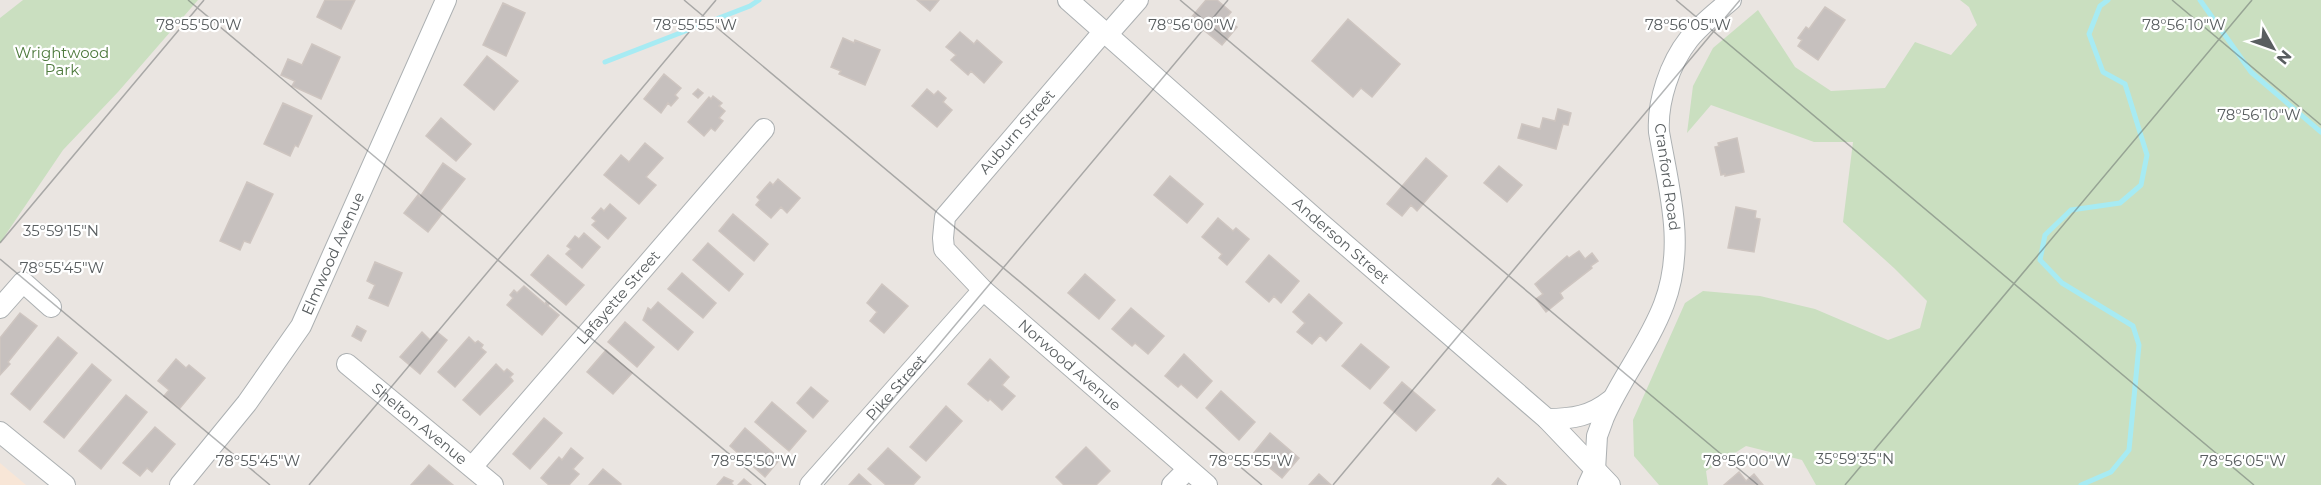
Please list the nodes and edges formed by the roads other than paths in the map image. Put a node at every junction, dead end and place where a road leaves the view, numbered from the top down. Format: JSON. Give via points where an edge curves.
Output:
{"nodes":[{"id":1,"x":446,"y":0,"type":"edge"},
{"id":2,"x":1068,"y":0,"type":"edge"},
{"id":3,"x":1138,"y":0,"type":"edge"},
{"id":4,"x":1731,"y":0,"type":"edge"},
{"id":5,"x":1106,"y":33,"type":"junction"},
{"id":6,"x":764,"y":129,"type":"dead end"},
{"id":7,"x":943,"y":238,"type":"joint"},
{"id":8,"x":983,"y":290,"type":"junction"},
{"id":9,"x":51,"y":307,"type":"dead end"},
{"id":10,"x":0,"y":308,"type":"edge"},
{"id":11,"x":347,"y":364,"type":"dead end"},
{"id":12,"x":1611,"y":400,"type":"junction"},
{"id":13,"x":1547,"y":419,"type":"junction"},
{"id":14,"x":0,"y":432,"type":"edge"},
{"id":15,"x":472,"y":467,"type":"junction"},
{"id":16,"x":1188,"y":469,"type":"junction"},
{"id":17,"x":1592,"y":478,"type":"edge"},
{"id":18,"x":65,"y":485,"type":"edge"},
{"id":19,"x":180,"y":485,"type":"edge"},
{"id":20,"x":493,"y":485,"type":"edge"},
{"id":21,"x":810,"y":485,"type":"edge"},
{"id":22,"x":1172,"y":485,"type":"edge"},
{"id":23,"x":1207,"y":485,"type":"edge"},
{"id":24,"x":1610,"y":485,"type":"edge"}],
"edges":[{"from":1,"to":19,"type":"street","name":"Elmwood Avenue","via":[[301,326],[248,404]]},
{"from":2,"to":5,"type":"street","name":"Anderson Street"},
{"from":3,"to":5,"type":"street","name":"Auburn Street"},
{"from":4,"to":12,"type":"street","name":"Cranford Road","via":[[1682,49],[1661,104],[1659,132],[1677,234],[1674,264],[1665,303]]},
{"from":5,"to":7,"type":"street","name":"Auburn Street","via":[[945,217]]},
{"from":5,"to":13,"type":"street","name":"Anderson Street"},
{"from":6,"to":15,"type":"street","name":"Lafayette Street"},
{"from":7,"to":8,"type":"street","name":"Norwood Avenue","via":[[944,249]]},
{"from":8,"to":16,"type":"street","name":"Norwood Avenue"},
{"from":8,"to":21,"type":"street","name":"Pike Street"},
{"from":9,"to":10,"type":"street","via":[[23,282]]},
{"from":11,"to":15,"type":"street","name":"Shelton Avenue"},
{"from":12,"to":13,"type":"street","name":"Cranford Road","via":[[1586,416]]},
{"from":12,"to":17,"type":"street","name":"Cranford Road","via":[[1597,436]]},
{"from":13,"to":17,"type":"street","name":"Anderson Street"},
{"from":14,"to":18,"type":"street"},
{"from":15,"to":20,"type":"street","name":"Shelton Avenue"},
{"from":16,"to":22,"type":"street"},
{"from":16,"to":23,"type":"street","name":"Norwood Avenue"},
{"from":17,"to":24,"type":"street","name":"Anderson Street"}]}
